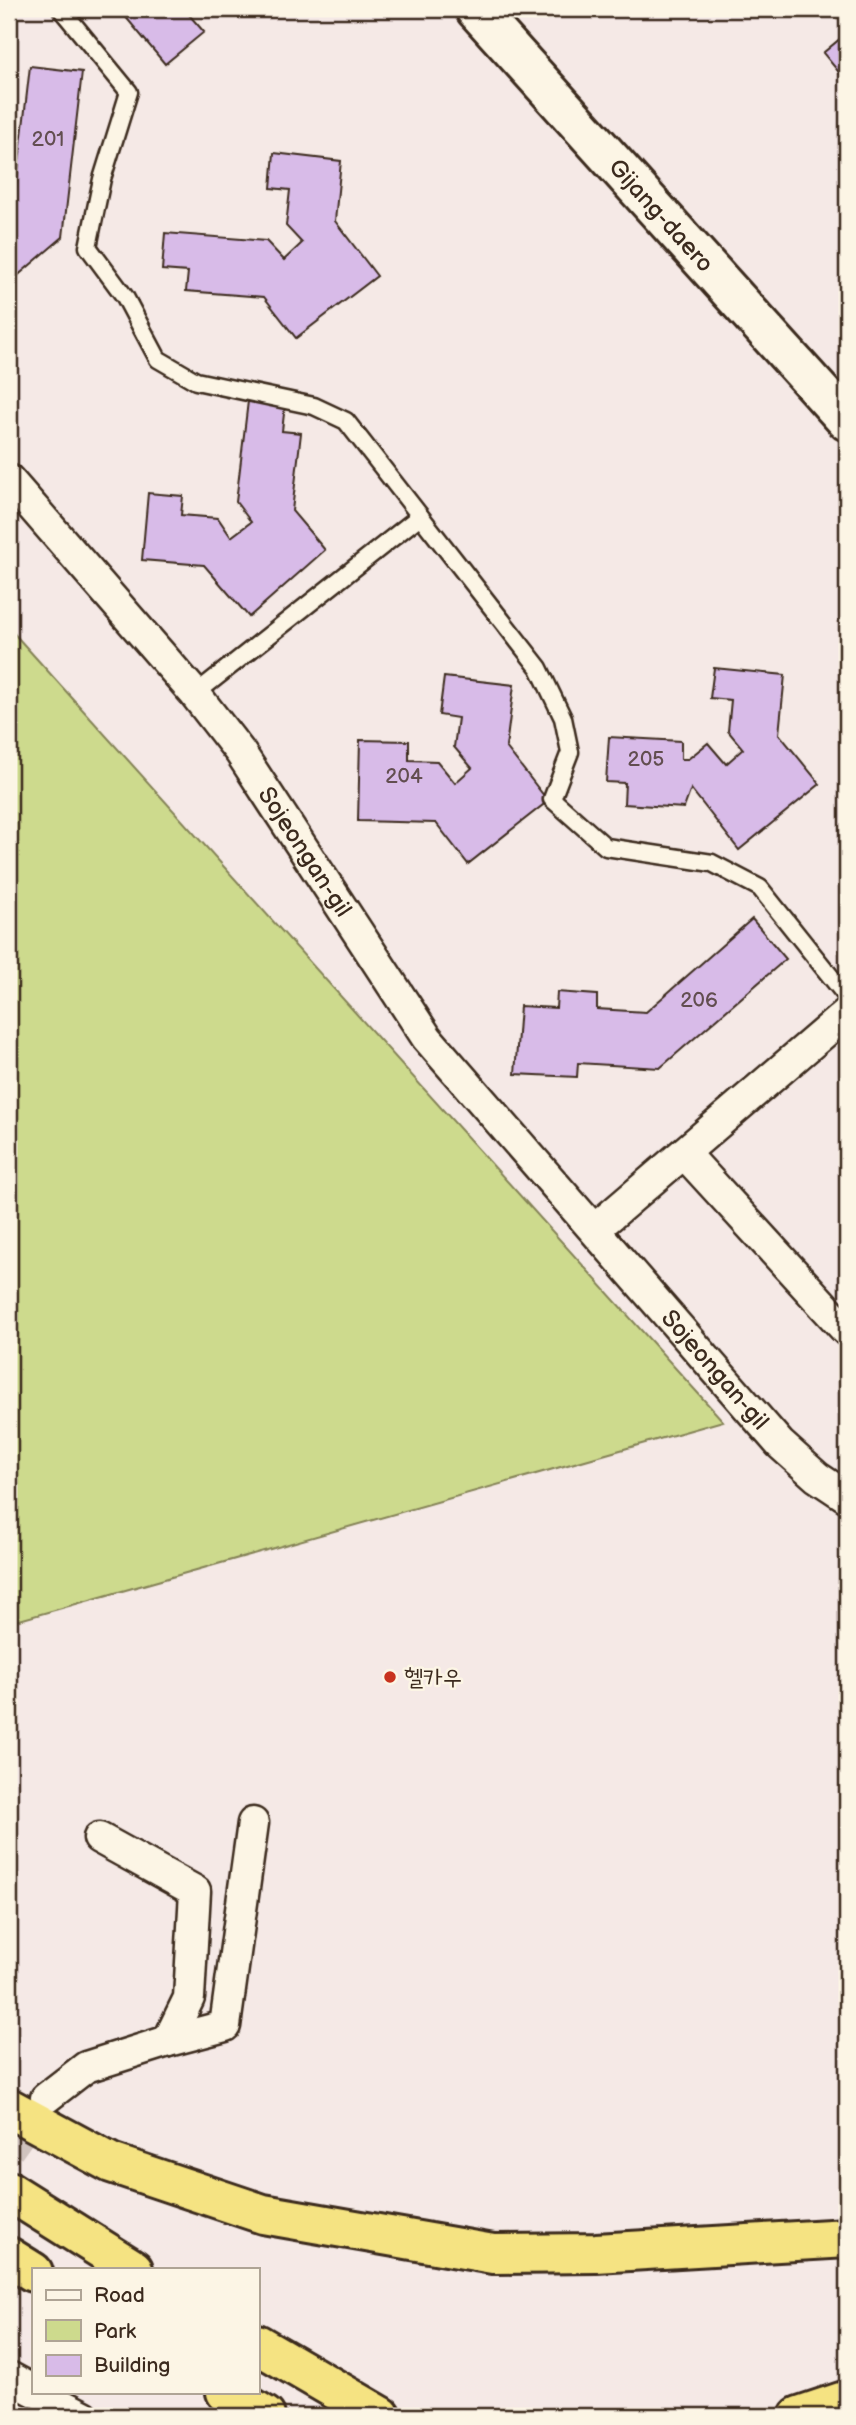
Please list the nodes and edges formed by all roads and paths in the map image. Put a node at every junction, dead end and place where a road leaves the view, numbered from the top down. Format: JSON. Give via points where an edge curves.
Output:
{"nodes":[{"id":1,"x":61,"y":9,"type":"edge"},
{"id":2,"x":475,"y":9,"type":"edge"},
{"id":3,"x":847,"y":421,"type":"edge"},
{"id":4,"x":9,"y":480,"type":"edge"},
{"id":5,"x":420,"y":516,"type":"junction"},
{"id":6,"x":195,"y":694,"type":"junction"},
{"id":7,"x":847,"y":997,"type":"edge"},
{"id":8,"x":841,"y":1030,"type":"edge"},
{"id":9,"x":684,"y":1153,"type":"junction"},
{"id":10,"x":595,"y":1229,"type":"junction"},
{"id":11,"x":847,"y":1331,"type":"edge"},
{"id":12,"x":847,"y":1497,"type":"edge"},
{"id":13,"x":253,"y":1823,"type":"dead end"},
{"id":14,"x":99,"y":1838,"type":"dead end"},
{"id":15,"x":168,"y":2041,"type":"junction"},
{"id":16,"x":46,"y":2098,"type":"tunnel mouth"},
{"id":17,"x":9,"y":2108,"type":"edge"},
{"id":18,"x":9,"y":2191,"type":"edge"},
{"id":19,"x":847,"y":2238,"type":"edge"},
{"id":20,"x":9,"y":2257,"type":"edge"},
{"id":21,"x":132,"y":2268,"type":"edge"},
{"id":22,"x":32,"y":2271,"type":"edge"},
{"id":23,"x":259,"y":2345,"type":"edge"},
{"id":24,"x":9,"y":2377,"type":"edge"},
{"id":25,"x":32,"y":2389,"type":"edge"},
{"id":26,"x":41,"y":2394,"type":"edge"},
{"id":27,"x":229,"y":2394,"type":"edge"},
{"id":28,"x":847,"y":2400,"type":"edge"},
{"id":29,"x":84,"y":2416,"type":"edge"},
{"id":30,"x":265,"y":2416,"type":"edge"},
{"id":31,"x":381,"y":2416,"type":"edge"},
{"id":32,"x":799,"y":2416,"type":"edge"}],
"edges":[{"from":1,"to":5,"type":"lane","via":[[129,92],[102,179],[88,247],[125,298],[158,359],[196,381],[314,407],[346,421]]},
{"from":2,"to":3,"type":"main road","name":"Gijang-daero"},
{"from":4,"to":6,"type":"street","name":"Sojeongan-gil"},
{"from":5,"to":6,"type":"lane"},
{"from":5,"to":7,"type":"lane","via":[[538,668],[563,718],[570,752],[552,799],[606,847],[712,863],[760,888]]},
{"from":6,"to":10,"type":"street","name":"Sojeongan-gil","via":[[240,752],[428,1038]]},
{"from":8,"to":9,"type":"street"},
{"from":9,"to":10,"type":"street"},
{"from":9,"to":11,"type":"street"},
{"from":10,"to":12,"type":"street","name":"Sojeongan-gil","via":[[780,1444]]},
{"from":13,"to":15,"type":"street","via":[[225,2026]]},
{"from":14,"to":15,"type":"street","via":[[195,1891],[189,1997]]},
{"from":15,"to":16,"type":"street","via":[[86,2067]]},
{"from":17,"to":19,"type":"highway","via":[[111,2163],[263,2214],[493,2254],[596,2253]]},
{"from":18,"to":21,"type":"highway"},
{"from":20,"to":22,"type":"highway"},
{"from":23,"to":31,"type":"highway"},
{"from":24,"to":25,"type":"street"},
{"from":26,"to":29,"type":"street"},
{"from":27,"to":30,"type":"highway"},
{"from":28,"to":32,"type":"highway"}]}
